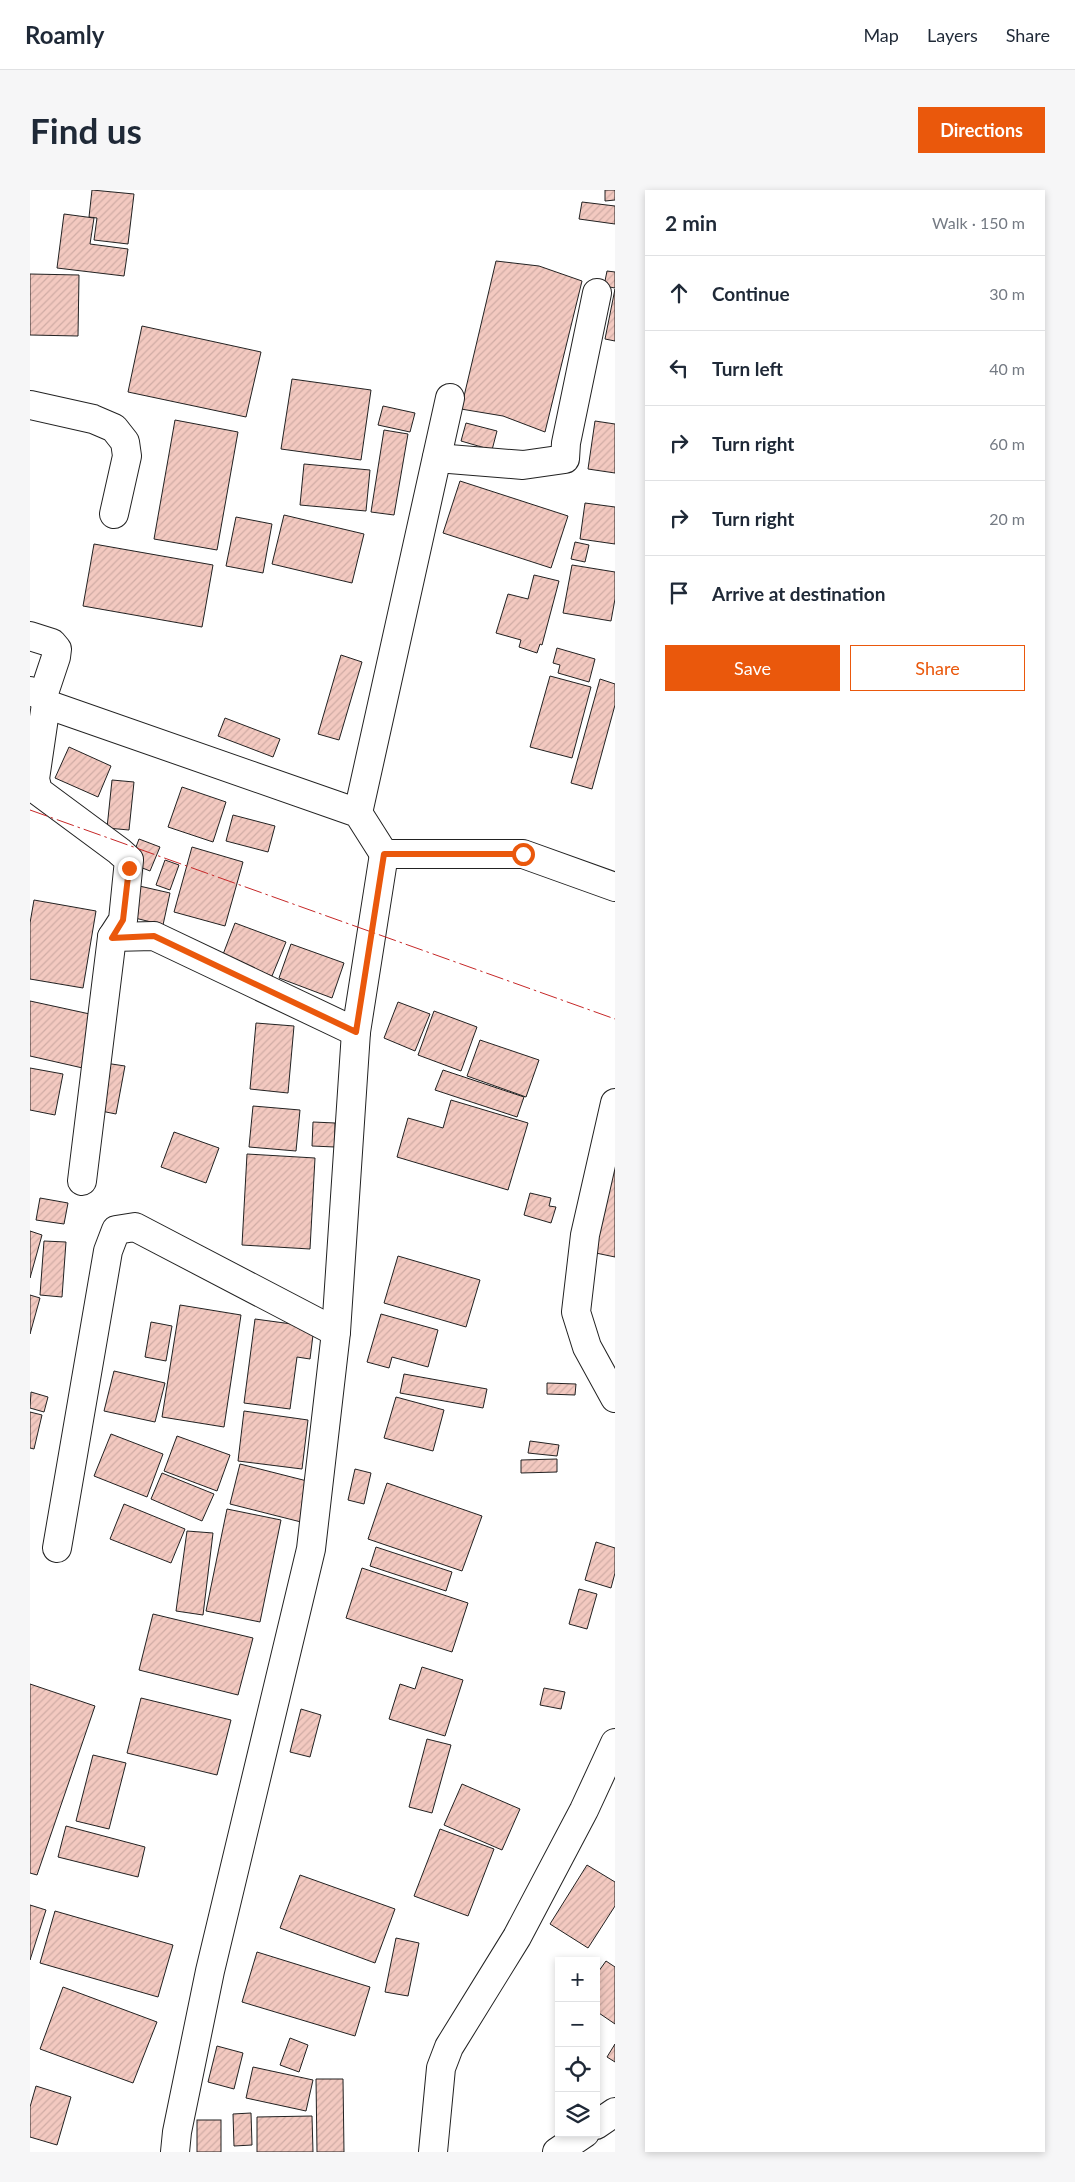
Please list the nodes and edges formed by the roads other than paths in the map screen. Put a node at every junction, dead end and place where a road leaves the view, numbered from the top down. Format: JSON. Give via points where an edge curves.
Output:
{"nodes":[{"id":1,"x":597,"y":293,"type":"dead end"},
{"id":2,"x":450,"y":398,"type":"dead end"},
{"id":3,"x":30,"y":405,"type":"edge"},
{"id":4,"x":437,"y":458,"type":"junction"},
{"id":5,"x":114,"y":514,"type":"dead end"},
{"id":6,"x":30,"y":636,"type":"edge"},
{"id":7,"x":40,"y":697,"type":"edge"},
{"id":8,"x":358,"y":813,"type":"junction"},
{"id":9,"x":384,"y":854,"type":"junction"},
{"id":10,"x":615,"y":887,"type":"edge"},
{"id":11,"x":112,"y":938,"type":"junction"},
{"id":12,"x":356,"y":1032,"type":"junction"},
{"id":13,"x":615,"y":1103,"type":"edge"},
{"id":14,"x":82,"y":1181,"type":"dead end"},
{"id":15,"x":336,"y":1332,"type":"junction"},
{"id":16,"x":615,"y":1398,"type":"edge"},
{"id":17,"x":57,"y":1548,"type":"dead end"},
{"id":18,"x":615,"y":1743,"type":"edge"},
{"id":19,"x":615,"y":2112,"type":"edge"},
{"id":20,"x":600,"y":2122,"type":"edge"},
{"id":21,"x":579,"y":2137,"type":"edge"},
{"id":22,"x":175,"y":2152,"type":"edge"},
{"id":23,"x":433,"y":2152,"type":"edge"},
{"id":24,"x":557,"y":2152,"type":"edge"}],
"edges":[{"from":1,"to":4,"type":"street","via":[[566,443],[566,459],[523,465]]},
{"from":2,"to":4,"type":"street"},
{"from":3,"to":5,"type":"street","via":[[93,419],[114,428],[125,442],[127,456]]},
{"from":4,"to":8,"type":"street"},
{"from":6,"to":7,"type":"street","via":[[52,643],[57,649]]},
{"from":7,"to":8,"type":"street"},
{"from":7,"to":11,"type":"street","via":[[35,779],[38,791],[128,860],[123,920]]},
{"from":8,"to":9,"type":"street"},
{"from":9,"to":10,"type":"street","via":[[523,854]]},
{"from":9,"to":12,"type":"street"},
{"from":11,"to":12,"type":"street","via":[[154,936]]},
{"from":11,"to":14,"type":"street"},
{"from":12,"to":15,"type":"street"},
{"from":13,"to":16,"type":"street","via":[[585,1235],[576,1312],[586,1347]]},
{"from":15,"to":17,"type":"street","via":[[135,1227],[116,1230],[108,1251]]},
{"from":15,"to":22,"type":"street","via":[[311,1549],[210,1971]]},
{"from":18,"to":23,"type":"street","via":[[518,1937],[449,2046],[441,2068]]},
{"from":19,"to":20,"type":"street"},
{"from":21,"to":24,"type":"street"}]}
